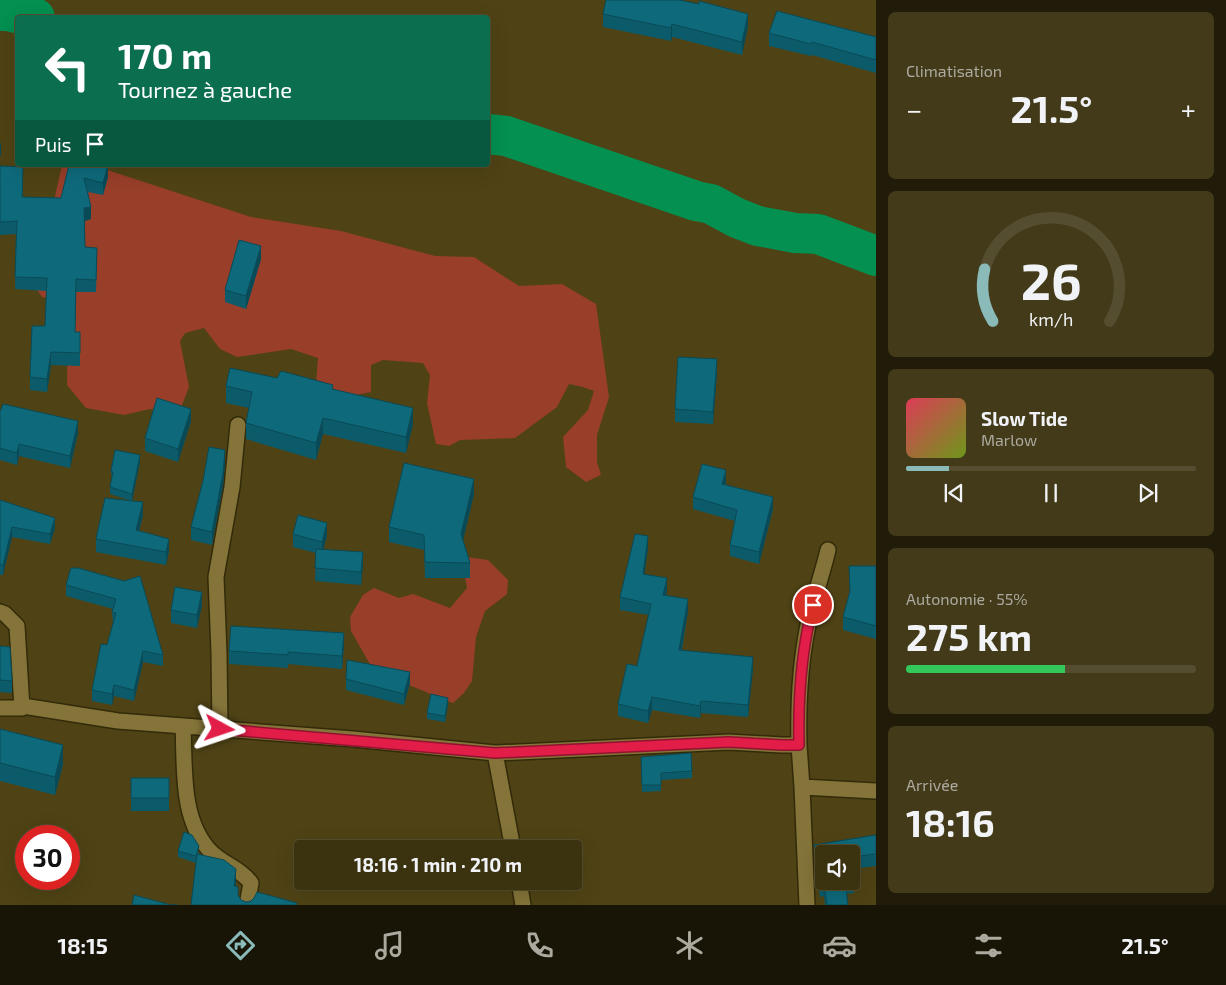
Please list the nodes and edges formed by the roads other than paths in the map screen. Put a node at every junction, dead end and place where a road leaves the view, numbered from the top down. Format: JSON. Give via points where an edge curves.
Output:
{"nodes":[{"id":1,"x":238,"y":425,"type":"dead end"},
{"id":2,"x":828,"y":550,"type":"dead end"},
{"id":3,"x":0,"y":612,"type":"edge"},
{"id":4,"x":0,"y":708,"type":"edge"},
{"id":5,"x":22,"y":708,"type":"junction"},
{"id":6,"x":183,"y":726,"type":"junction"},
{"id":7,"x":220,"y":729,"type":"junction"},
{"id":8,"x":799,"y":745,"type":"junction"},
{"id":9,"x":495,"y":753,"type":"junction"},
{"id":10,"x":802,"y":787,"type":"junction"},
{"id":11,"x":876,"y":791,"type":"edge"},
{"id":12,"x":511,"y":840,"type":"edge"},
{"id":13,"x":520,"y":890,"type":"edge"},
{"id":14,"x":247,"y":905,"type":"edge"},
{"id":15,"x":523,"y":905,"type":"edge"},
{"id":16,"x":807,"y":905,"type":"edge"}],
"edges":[{"from":1,"to":7,"type":"street","via":[[231,495],[216,577]]},
{"from":2,"to":8,"type":"street","via":[[808,623],[803,655],[798,703]]},
{"from":3,"to":5,"type":"street","via":[[17,626]]},
{"from":4,"to":5,"type":"street"},
{"from":5,"to":6,"type":"street"},
{"from":6,"to":7,"type":"street"},
{"from":6,"to":14,"type":"street","via":[[185,787],[191,817],[200,839],[213,854],[251,883]]},
{"from":7,"to":9,"type":"street"},
{"from":8,"to":9,"type":"street","via":[[729,742]]},
{"from":8,"to":10,"type":"street"},
{"from":9,"to":12,"type":"street"},
{"from":10,"to":11,"type":"street"},
{"from":10,"to":16,"type":"street"},
{"from":13,"to":15,"type":"street"}]}
